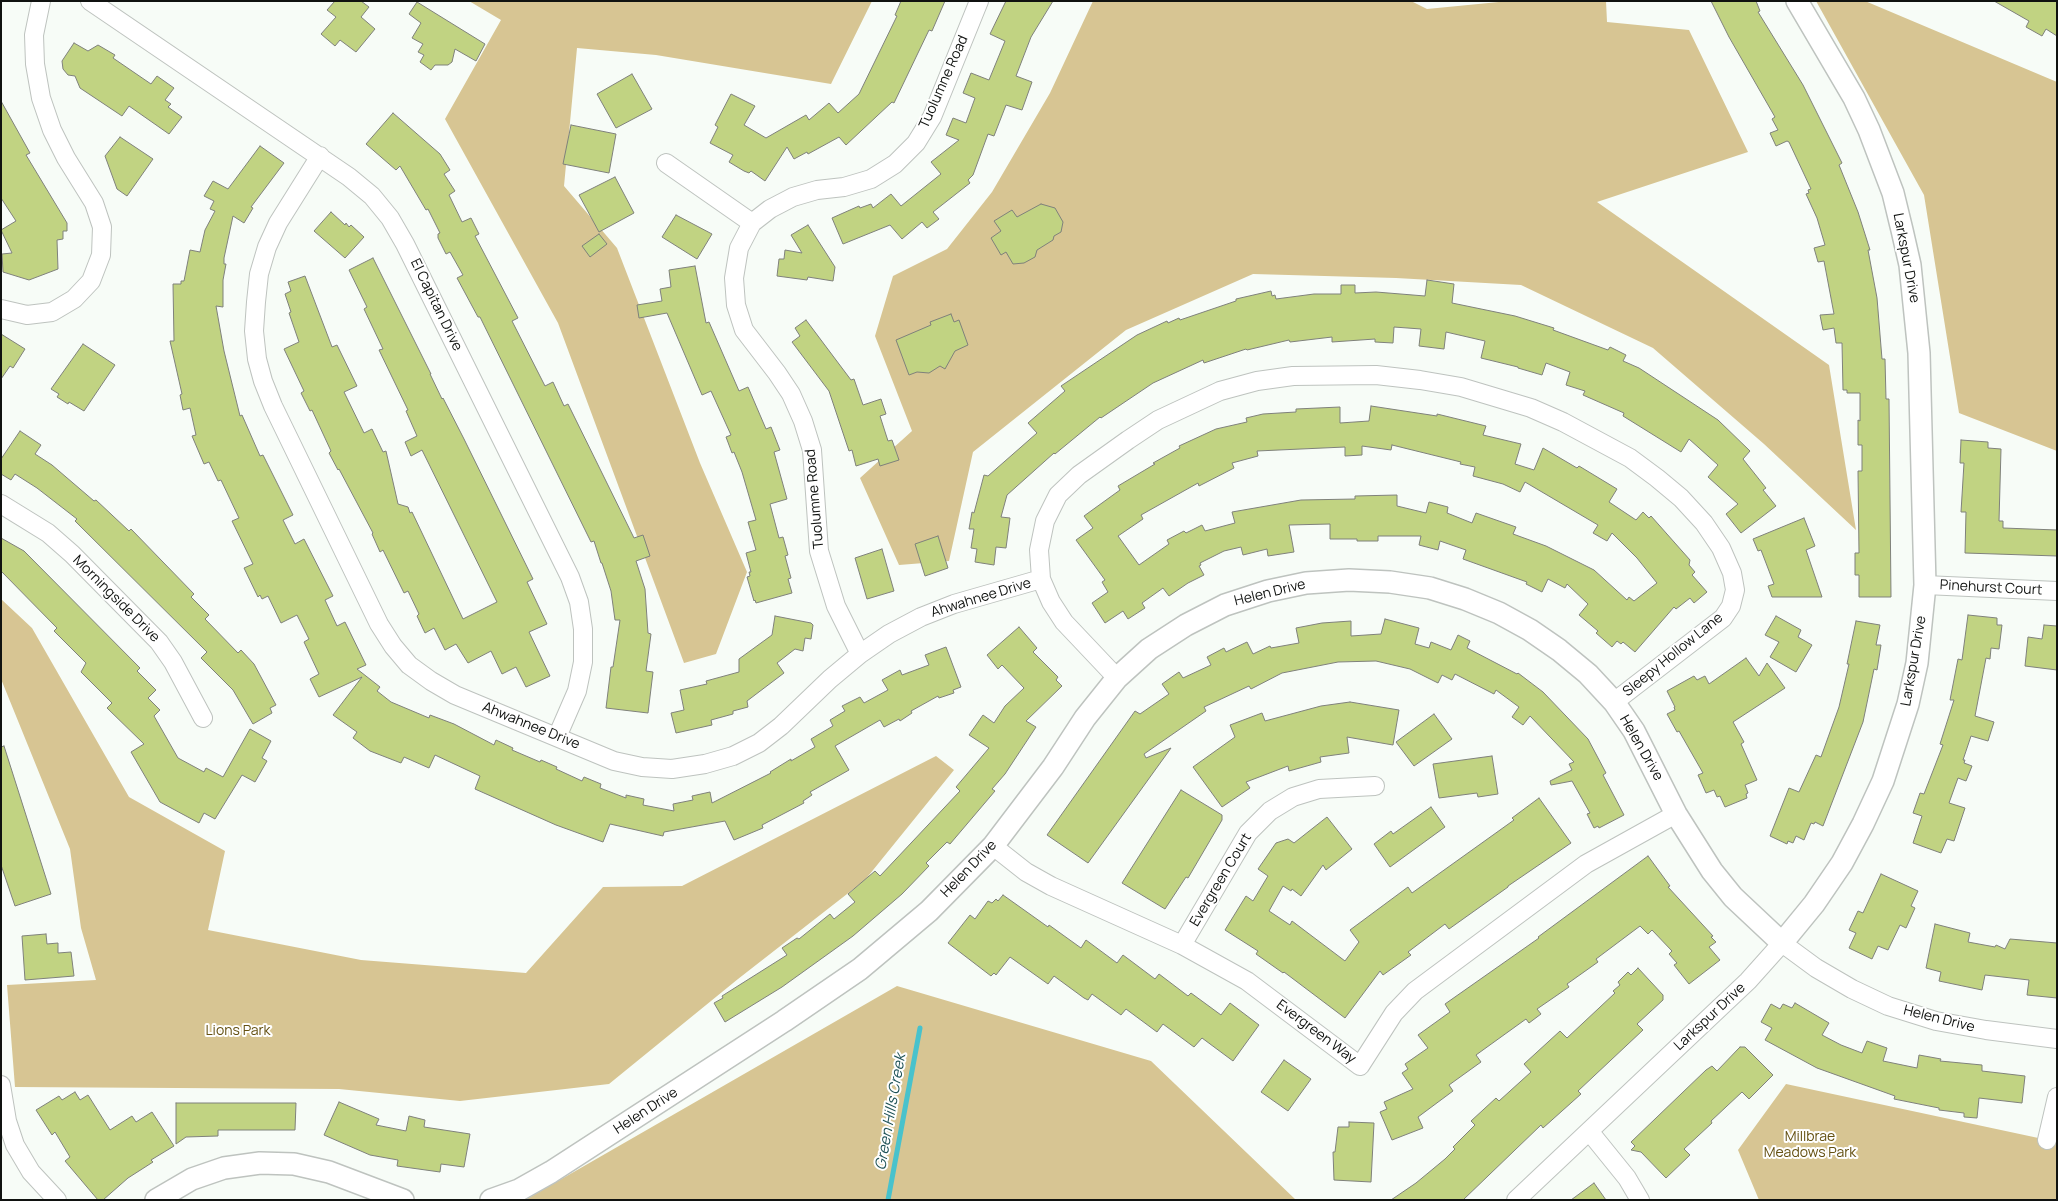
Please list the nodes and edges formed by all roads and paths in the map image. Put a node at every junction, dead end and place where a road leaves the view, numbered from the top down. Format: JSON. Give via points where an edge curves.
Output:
{"nodes":[{"id":1,"x":41,"y":1,"type":"edge"},
{"id":2,"x":90,"y":1,"type":"edge"},
{"id":3,"x":979,"y":1,"type":"edge"},
{"id":4,"x":1797,"y":1,"type":"edge"},
{"id":5,"x":320,"y":156,"type":"junction"},
{"id":6,"x":666,"y":163,"type":"dead end"},
{"id":7,"x":752,"y":223,"type":"junction"},
{"id":8,"x":1,"y":309,"type":"edge"},
{"id":9,"x":1,"y":504,"type":"edge"},
{"id":10,"x":1041,"y":579,"type":"junction"},
{"id":11,"x":1925,"y":585,"type":"junction"},
{"id":12,"x":2057,"y":591,"type":"edge"},
{"id":13,"x":860,"y":654,"type":"junction"},
{"id":14,"x":1117,"y":678,"type":"junction"},
{"id":15,"x":1614,"y":702,"type":"junction"},
{"id":16,"x":203,"y":718,"type":"dead end"},
{"id":17,"x":558,"y":737,"type":"junction"},
{"id":18,"x":1375,"y":786,"type":"dead end"},
{"id":19,"x":1676,"y":814,"type":"junction"},
{"id":20,"x":993,"y":846,"type":"junction"},
{"id":21,"x":1782,"y":943,"type":"junction"},
{"id":22,"x":1182,"y":945,"type":"junction"},
{"id":23,"x":2057,"y":1039,"type":"edge"},
{"id":24,"x":1,"y":1085,"type":"edge"},
{"id":25,"x":2057,"y":1097,"type":"edge"},
{"id":26,"x":1589,"y":1130,"type":"junction"},
{"id":27,"x":2048,"y":1140,"type":"dead end"},
{"id":28,"x":57,"y":1200,"type":"edge"},
{"id":29,"x":156,"y":1200,"type":"edge"},
{"id":30,"x":403,"y":1200,"type":"edge"},
{"id":31,"x":491,"y":1200,"type":"edge"},
{"id":32,"x":1516,"y":1200,"type":"edge"},
{"id":33,"x":1640,"y":1200,"type":"edge"}],
"edges":[{"from":1,"to":8,"type":"street","via":[[34,35],[41,98],[62,151],[94,203],[102,227],[101,255],[91,281],[74,300],[52,312],[27,315]]},
{"from":2,"to":5,"type":"street","name":"El Capitan Drive"},
{"from":3,"to":7,"type":"street","name":"Tuolumne Road","via":[[932,117],[916,143],[896,164],[871,179],[793,197],[770,208]]},
{"from":4,"to":11,"type":"street","name":"Larkspur Drive","via":[[1869,130],[1893,193],[1904,238],[1919,353]]},
{"from":5,"to":17,"type":"street","name":"El Capitan Drive","via":[[372,196],[390,218],[570,577],[579,602],[583,662],[577,691]]},
{"from":5,"to":17,"type":"street","name":"Ahwahnee Drive","via":[[278,223],[259,274],[254,331],[263,381],[273,406],[379,624],[398,652],[431,681],[455,695]]},
{"from":6,"to":7,"type":"street"},
{"from":7,"to":13,"type":"street","name":"Tuolumne Road","via":[[739,248],[734,278],[736,306],[744,330],[791,394],[803,421],[812,450],[819,551],[836,606]]},
{"from":9,"to":16,"type":"street","name":"Morningside Drive","via":[[48,533],[159,642]]},
{"from":10,"to":13,"type":"street","name":"Ahwahnee Drive","via":[[921,617]]},
{"from":10,"to":14,"type":"street","name":"Ahwahnee Drive","via":[[1064,622]]},
{"from":10,"to":15,"type":"street","name":"Sleepy Hollow Lane","via":[[1039,550],[1045,521],[1058,495],[1079,474],[1158,420],[1186,406],[1220,391],[1293,376],[1376,375],[1461,387],[1531,408],[1630,458],[1681,498],[1721,548],[1732,573],[1735,590],[1731,606],[1723,618]]},
{"from":11,"to":12,"type":"street","name":"Pinehurst Court"},
{"from":11,"to":21,"type":"street","name":"Larkspur Drive","via":[[1917,663],[1908,704],[1883,781],[1842,863]]},
{"from":13,"to":17,"type":"street","name":"Ahwahnee Drive","via":[[759,743],[733,756],[705,764],[672,769],[642,767],[614,761]]},
{"from":14,"to":15,"type":"street","name":"Helen Drive","via":[[1149,650],[1186,625],[1225,605],[1306,583],[1357,580],[1430,588],[1499,613],[1559,650]]},
{"from":14,"to":20,"type":"street","name":"Helen Drive"},
{"from":15,"to":19,"type":"street","name":"Helen Drive","via":[[1650,758]]},
{"from":18,"to":22,"type":"street","name":"Evergreen Court","via":[[1319,789],[1293,797],[1270,811],[1248,833]]},
{"from":19,"to":21,"type":"street","name":"Helen Drive","via":[[1733,897]]},
{"from":19,"to":22,"type":"street","name":"Evergreen Way","via":[[1586,864],[1414,991],[1394,1014],[1360,1066],[1247,981]]},
{"from":20,"to":22,"type":"street","name":"Evergreen Way","via":[[1026,872],[1051,886]]},
{"from":20,"to":31,"type":"street","name":"Helen Drive","via":[[896,941],[820,998],[551,1172],[519,1190]]},
{"from":21,"to":23,"type":"street","name":"Helen Drive","via":[[1816,968],[1888,1006],[1936,1021]]},
{"from":21,"to":26,"type":"street","name":"Larkspur Drive","via":[[1748,981]]},
{"from":24,"to":28,"type":"street","via":[[6,1121],[15,1145],[31,1172]]},
{"from":25,"to":27,"type":"street"},
{"from":26,"to":32,"type":"street","name":"Larkspur Drive"},
{"from":26,"to":33,"type":"street"},
{"from":29,"to":30,"type":"street","via":[[192,1179],[224,1168],[260,1163],[294,1164],[329,1172]]}]}
